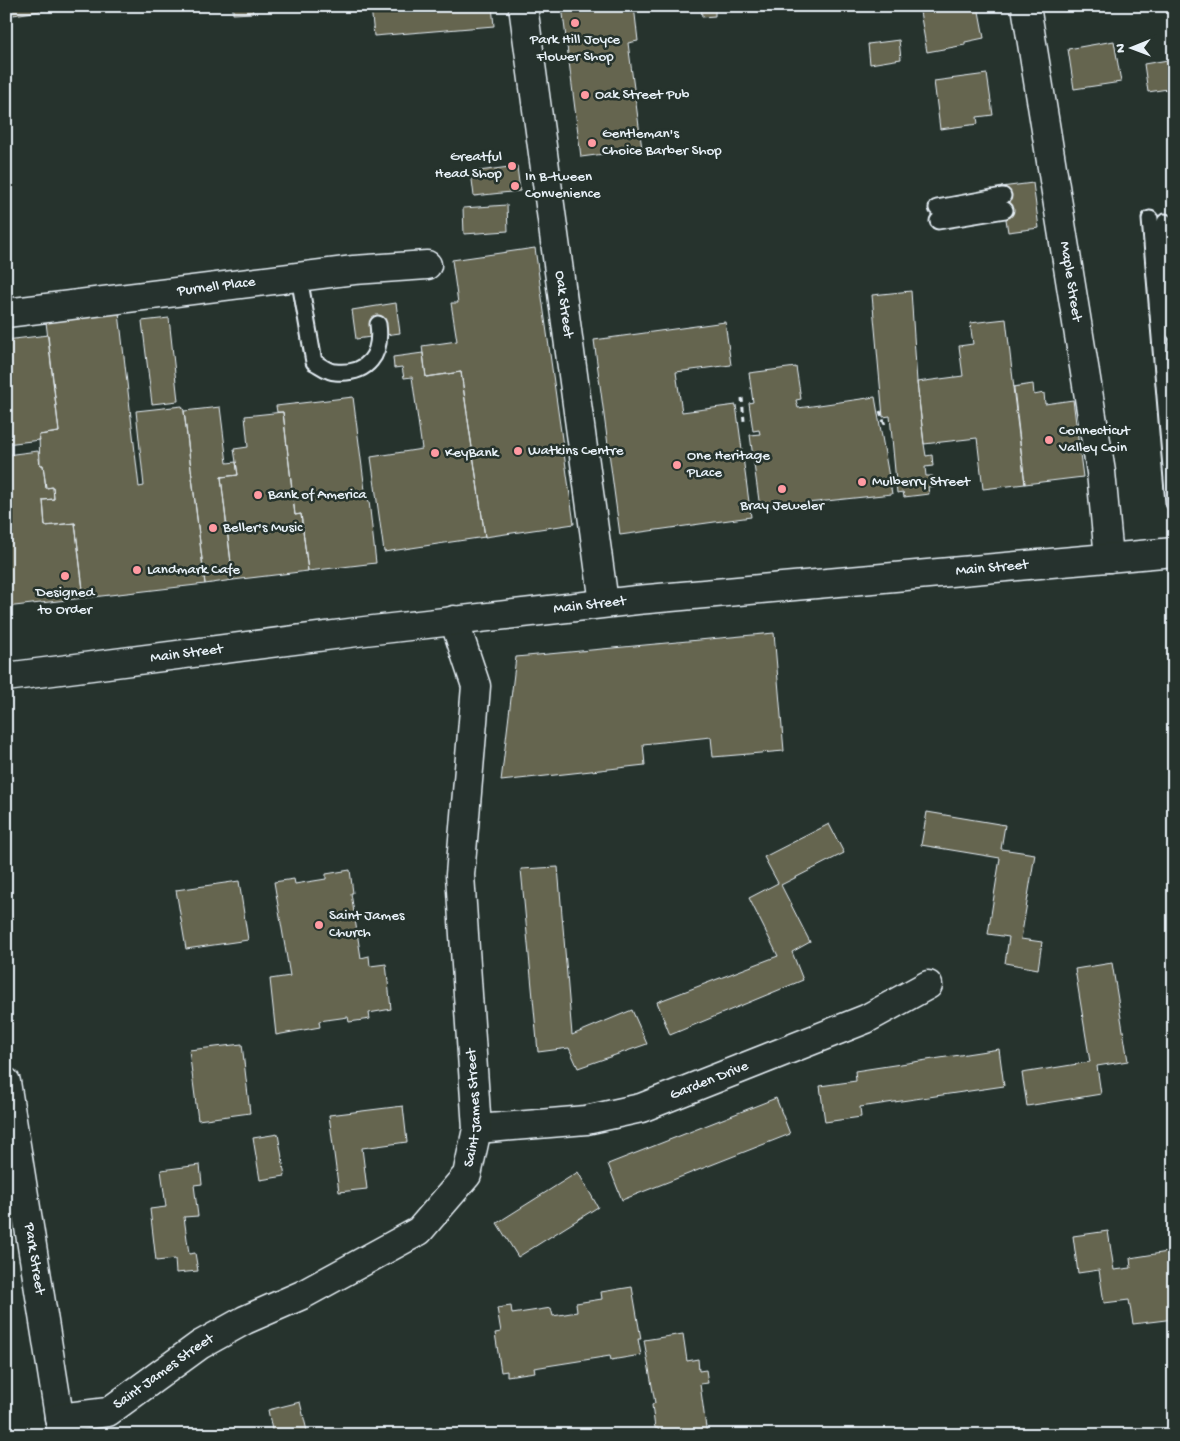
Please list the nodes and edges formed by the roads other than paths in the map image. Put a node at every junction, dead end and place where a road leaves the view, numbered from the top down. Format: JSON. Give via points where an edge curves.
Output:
{"nodes":[{"id":1,"x":523,"y":6,"type":"edge"},
{"id":2,"x":1026,"y":6,"type":"edge"},
{"id":3,"x":1004,"y":203,"type":"dead end"},
{"id":4,"x":938,"y":215,"type":"dead end"},
{"id":5,"x":427,"y":265,"type":"dead end"},
{"id":6,"x":299,"y":277,"type":"junction"},
{"id":7,"x":6,"y":313,"type":"edge"},
{"id":8,"x":378,"y":324,"type":"dead end"},
{"id":9,"x":1174,"y":332,"type":"edge"},
{"id":10,"x":1174,"y":503,"type":"edge"},
{"id":11,"x":1174,"y":552,"type":"edge"},
{"id":12,"x":1109,"y":558,"type":"junction"},
{"id":13,"x":604,"y":603,"type":"junction"},
{"id":14,"x":454,"y":620,"type":"junction"},
{"id":15,"x":6,"y":677,"type":"edge"},
{"id":16,"x":928,"y":985,"type":"dead end"},
{"id":17,"x":6,"y":1082,"type":"edge"},
{"id":18,"x":477,"y":1129,"type":"junction"},
{"id":19,"x":61,"y":1426,"type":"edge"}],
"edges":[{"from":1,"to":13,"type":"street","name":"Oak Street"},
{"from":2,"to":12,"type":"street","name":"Maple Street","via":[[1101,472]]},
{"from":3,"to":4,"type":"lane"},
{"from":5,"to":6,"type":"street","name":"Purnell Place","via":[[386,266]]},
{"from":6,"to":7,"type":"street","name":"Purnell Place"},
{"from":6,"to":8,"type":"lane","via":[[314,362],[334,372],[362,369],[374,358],[380,340]]},
{"from":9,"to":10,"type":"lane","via":[[1158,220]]},
{"from":11,"to":12,"type":"street","name":"Main Street"},
{"from":12,"to":13,"type":"street","name":"Main Street"},
{"from":13,"to":14,"type":"street","name":"Main Street"},
{"from":14,"to":15,"type":"street","name":"Main Street"},
{"from":14,"to":18,"type":"street","name":"Saint James Street","via":[[476,686],[460,875]]},
{"from":16,"to":18,"type":"street","name":"Garden Drive","via":[[866,1019],[641,1108],[586,1120]]},
{"from":17,"to":19,"type":"street","name":"Park Street"},
{"from":18,"to":19,"type":"street","name":"Saint James Street","via":[[467,1175],[419,1231],[302,1295],[245,1320],[200,1345],[108,1412]]}]}
